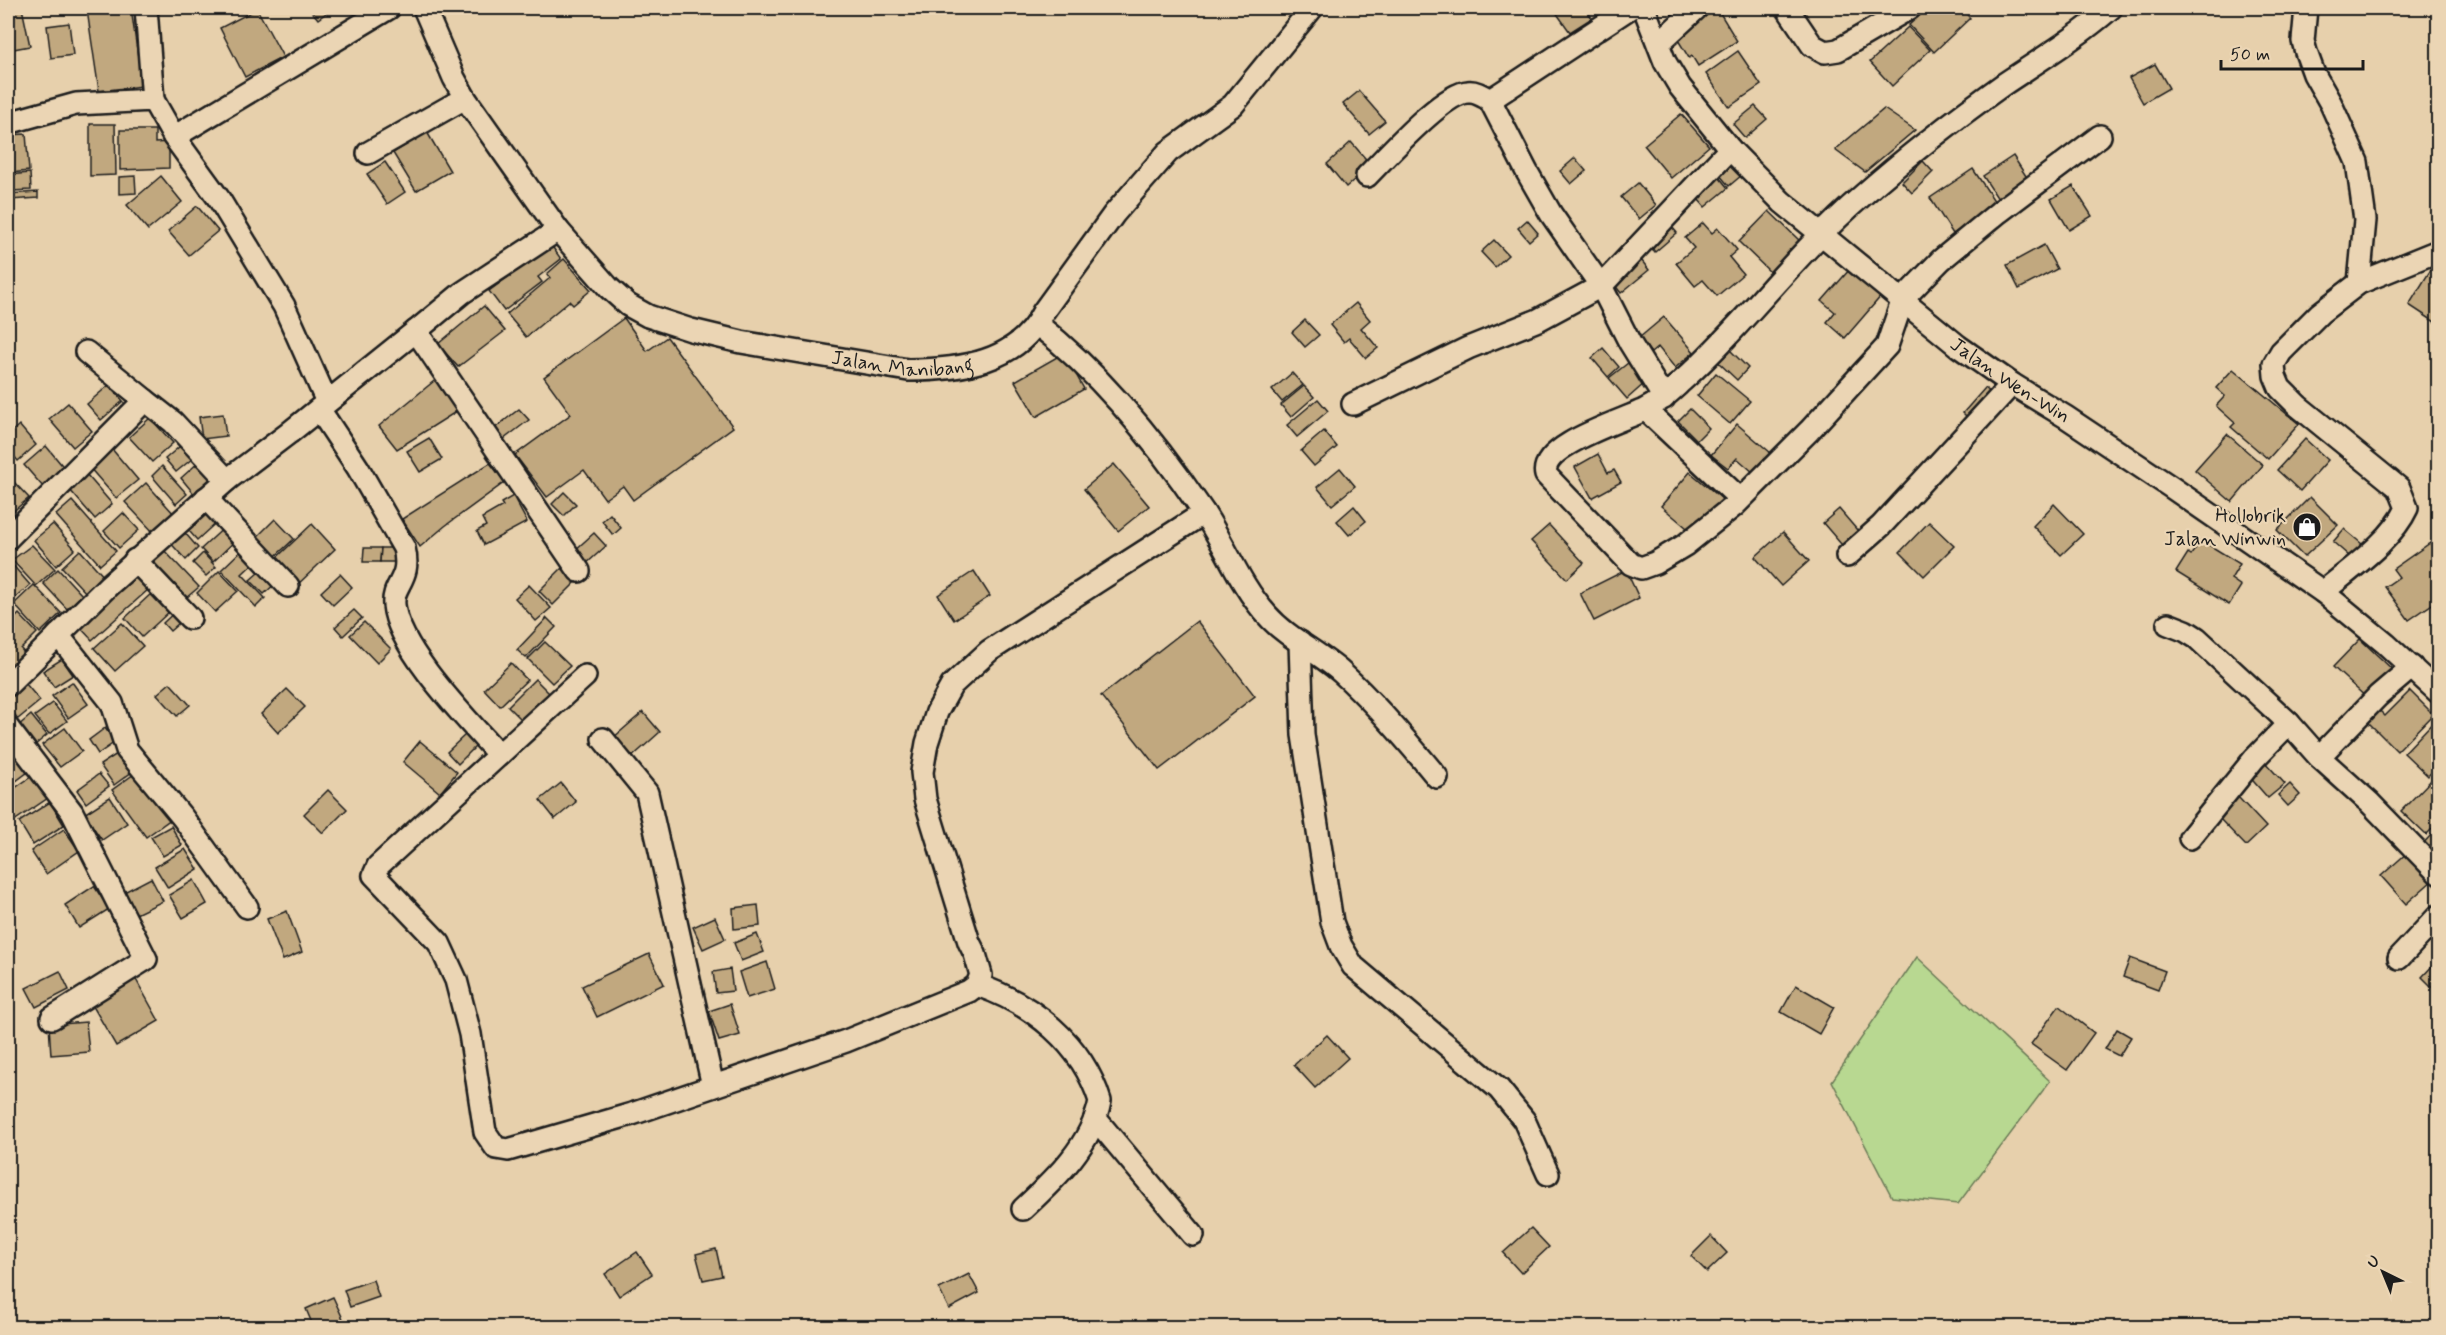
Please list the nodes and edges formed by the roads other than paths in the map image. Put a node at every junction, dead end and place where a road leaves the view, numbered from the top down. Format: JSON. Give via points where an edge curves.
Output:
{"nodes":[{"id":1,"x":146,"y":8,"type":"edge"},
{"id":2,"x":389,"y":8,"type":"edge"},
{"id":3,"x":424,"y":8,"type":"edge"},
{"id":4,"x":1312,"y":8,"type":"edge"},
{"id":5,"x":1630,"y":8,"type":"edge"},
{"id":6,"x":1644,"y":8,"type":"edge"},
{"id":7,"x":1697,"y":8,"type":"edge"},
{"id":8,"x":1787,"y":8,"type":"edge"},
{"id":9,"x":1910,"y":8,"type":"edge"},
{"id":10,"x":2111,"y":8,"type":"edge"},
{"id":11,"x":2306,"y":8,"type":"edge"},
{"id":12,"x":1659,"y":43,"type":"junction"},
{"id":13,"x":465,"y":98,"type":"junction"},
{"id":14,"x":153,"y":100,"type":"junction"},
{"id":15,"x":1490,"y":100,"type":"junction"},
{"id":16,"x":8,"y":123,"type":"edge"},
{"id":17,"x":2100,"y":136,"type":"dead end"},
{"id":18,"x":174,"y":137,"type":"junction"},
{"id":19,"x":1730,"y":149,"type":"junction"},
{"id":20,"x":368,"y":153,"type":"dead end"},
{"id":21,"x":1366,"y":176,"type":"dead end"},
{"id":22,"x":558,"y":231,"type":"junction"},
{"id":23,"x":1820,"y":234,"type":"junction"},
{"id":24,"x":2439,"y":251,"type":"edge"},
{"id":25,"x":2359,"y":283,"type":"junction"},
{"id":26,"x":1601,"y":286,"type":"junction"},
{"id":27,"x":1903,"y":299,"type":"junction"},
{"id":28,"x":1037,"y":324,"type":"junction"},
{"id":29,"x":416,"y":331,"type":"junction"},
{"id":30,"x":86,"y":352,"type":"dead end"},
{"id":31,"x":2012,"y":384,"type":"junction"},
{"id":32,"x":1664,"y":398,"type":"junction"},
{"id":33,"x":145,"y":400,"type":"junction"},
{"id":34,"x":1353,"y":404,"type":"dead end"},
{"id":35,"x":323,"y":405,"type":"junction"},
{"id":36,"x":1646,"y":410,"type":"junction"},
{"id":37,"x":227,"y":480,"type":"junction"},
{"id":38,"x":206,"y":498,"type":"junction"},
{"id":39,"x":1740,"y":499,"type":"junction"},
{"id":40,"x":1204,"y":513,"type":"junction"},
{"id":41,"x":8,"y":538,"type":"edge"},
{"id":42,"x":1847,"y":556,"type":"dead end"},
{"id":43,"x":135,"y":560,"type":"junction"},
{"id":44,"x":579,"y":571,"type":"dead end"},
{"id":45,"x":288,"y":586,"type":"dead end"},
{"id":46,"x":2323,"y":592,"type":"junction"},
{"id":47,"x":190,"y":618,"type":"dead end"},
{"id":48,"x":2168,"y":624,"type":"dead end"},
{"id":49,"x":58,"y":635,"type":"junction"},
{"id":50,"x":1300,"y":642,"type":"junction"},
{"id":51,"x":2412,"y":667,"type":"junction"},
{"id":52,"x":585,"y":676,"type":"dead end"},
{"id":53,"x":8,"y":685,"type":"edge"},
{"id":54,"x":2439,"y":692,"type":"edge"},
{"id":55,"x":2289,"y":723,"type":"junction"},
{"id":56,"x":603,"y":739,"type":"dead end"},
{"id":57,"x":11,"y":740,"type":"edge"},
{"id":58,"x":499,"y":755,"type":"junction"},
{"id":59,"x":2319,"y":757,"type":"junction"},
{"id":60,"x":1437,"y":777,"type":"dead end"},
{"id":61,"x":2190,"y":838,"type":"dead end"},
{"id":62,"x":2439,"y":873,"type":"edge"},
{"id":63,"x":247,"y":907,"type":"dead end"},
{"id":64,"x":2439,"y":916,"type":"edge"},
{"id":65,"x":2399,"y":958,"type":"dead end"},
{"id":66,"x":977,"y":985,"type":"junction"},
{"id":67,"x":52,"y":1018,"type":"dead end"},
{"id":68,"x":713,"y":1086,"type":"junction"},
{"id":69,"x":1095,"y":1118,"type":"junction"},
{"id":70,"x":1548,"y":1174,"type":"dead end"},
{"id":71,"x":1023,"y":1209,"type":"dead end"},
{"id":72,"x":1193,"y":1235,"type":"dead end"}],
"edges":[{"from":1,"to":14,"type":"street"},
{"from":2,"to":18,"type":"street"},
{"from":3,"to":13,"type":"street","name":"Jalan Manibang"},
{"from":4,"to":28,"type":"street","name":"Jalan Manibang","via":[[1233,105],[1168,152],[1122,205]]},
{"from":5,"to":15,"type":"street"},
{"from":6,"to":12,"type":"street","name":"Jalan Wen-Win"},
{"from":7,"to":12,"type":"street"},
{"from":8,"to":9,"type":"street","via":[[1812,45],[1825,52],[1838,50]]},
{"from":10,"to":23,"type":"street","via":[[1942,128]]},
{"from":11,"to":25,"type":"street","via":[[2306,52],[2357,162],[2363,192],[2365,220]]},
{"from":12,"to":19,"type":"street","name":"Jalan Wen-Win","via":[[1680,87]]},
{"from":13,"to":20,"type":"street"},
{"from":13,"to":22,"type":"street","name":"Jalan Manibang"},
{"from":14,"to":16,"type":"street","via":[[76,104]]},
{"from":14,"to":18,"type":"street"},
{"from":15,"to":21,"type":"street","via":[[1474,92],[1456,95]]},
{"from":15,"to":26,"type":"street","via":[[1551,213]]},
{"from":17,"to":27,"type":"street","via":[[1999,212],[1941,260]]},
{"from":18,"to":35,"type":"street","via":[[219,199],[284,306]]},
{"from":19,"to":23,"type":"street","name":"Jalan Wen-Win"},
{"from":19,"to":26,"type":"street"},
{"from":22,"to":28,"type":"street","name":"Jalan Manibang","via":[[628,305],[648,316],[741,342],[908,370],[931,370],[983,362],[1000,355]]},
{"from":22,"to":29,"type":"street","via":[[462,293]]},
{"from":23,"to":27,"type":"street","name":"Jalan Wen-Win"},
{"from":23,"to":32,"type":"street"},
{"from":24,"to":25,"type":"street"},
{"from":25,"to":46,"type":"street","via":[[2320,313],[2274,364],[2280,388],[2399,488],[2407,508],[2388,536]]},
{"from":26,"to":32,"type":"street"},
{"from":26,"to":34,"type":"street","via":[[1538,320],[1468,348]]},
{"from":27,"to":31,"type":"street","name":"Jalan Wen-Win","via":[[1958,346]]},
{"from":27,"to":39,"type":"street","via":[[1887,346]]},
{"from":28,"to":40,"type":"street","via":[[1066,346],[1121,404]]},
{"from":29,"to":35,"type":"street"},
{"from":29,"to":44,"type":"street"},
{"from":30,"to":33,"type":"street"},
{"from":31,"to":42,"type":"street","via":[[1881,526]]},
{"from":31,"to":46,"type":"street","name":"Jalan Wen-Win"},
{"from":32,"to":36,"type":"street"},
{"from":33,"to":37,"type":"street","via":[[173,422]]},
{"from":33,"to":41,"type":"street"},
{"from":35,"to":37,"type":"street"},
{"from":35,"to":58,"type":"street","via":[[404,548],[405,576],[394,604],[406,639],[453,704]]},
{"from":36,"to":39,"type":"street"},
{"from":36,"to":39,"type":"street","via":[[1578,439],[1546,462],[1544,469],[1545,475],[1631,564],[1648,566],[1685,545]]},
{"from":37,"to":38,"type":"street"},
{"from":38,"to":43,"type":"street"},
{"from":38,"to":45,"type":"street"},
{"from":40,"to":50,"type":"street","via":[[1266,614]]},
{"from":40,"to":66,"type":"street","via":[[988,651],[952,685],[937,712],[922,772],[925,799],[979,966]]},
{"from":43,"to":47,"type":"street"},
{"from":43,"to":49,"type":"street"},
{"from":46,"to":51,"type":"street","name":"Jalan Wen-Win"},
{"from":48,"to":55,"type":"street","via":[[2197,638]]},
{"from":49,"to":53,"type":"street"},
{"from":49,"to":63,"type":"street","via":[[112,703],[127,750],[183,818]]},
{"from":50,"to":60,"type":"street","via":[[1342,674]]},
{"from":50,"to":70,"type":"street","via":[[1303,735],[1332,922],[1341,946],[1353,966],[1499,1089],[1524,1120]]},
{"from":51,"to":54,"type":"street","name":"Jalan Wen-Win"},
{"from":51,"to":59,"type":"street"},
{"from":52,"to":58,"type":"street"},
{"from":55,"to":59,"type":"street"},
{"from":55,"to":61,"type":"street","via":[[2254,759]]},
{"from":56,"to":68,"type":"street","via":[[647,794]]},
{"from":57,"to":67,"type":"street","via":[[72,812],[146,959]]},
{"from":58,"to":68,"type":"street","via":[[378,866],[374,875],[439,943],[456,980],[470,1034],[485,1132],[496,1148],[508,1150]]},
{"from":59,"to":62,"type":"street"},
{"from":64,"to":65,"type":"street"},
{"from":66,"to":68,"type":"street","via":[[846,1041]]},
{"from":66,"to":69,"type":"street","via":[[1027,1007],[1065,1040],[1096,1090],[1100,1101]]},
{"from":69,"to":71,"type":"street","via":[[1059,1174]]},
{"from":69,"to":72,"type":"street"}]}
